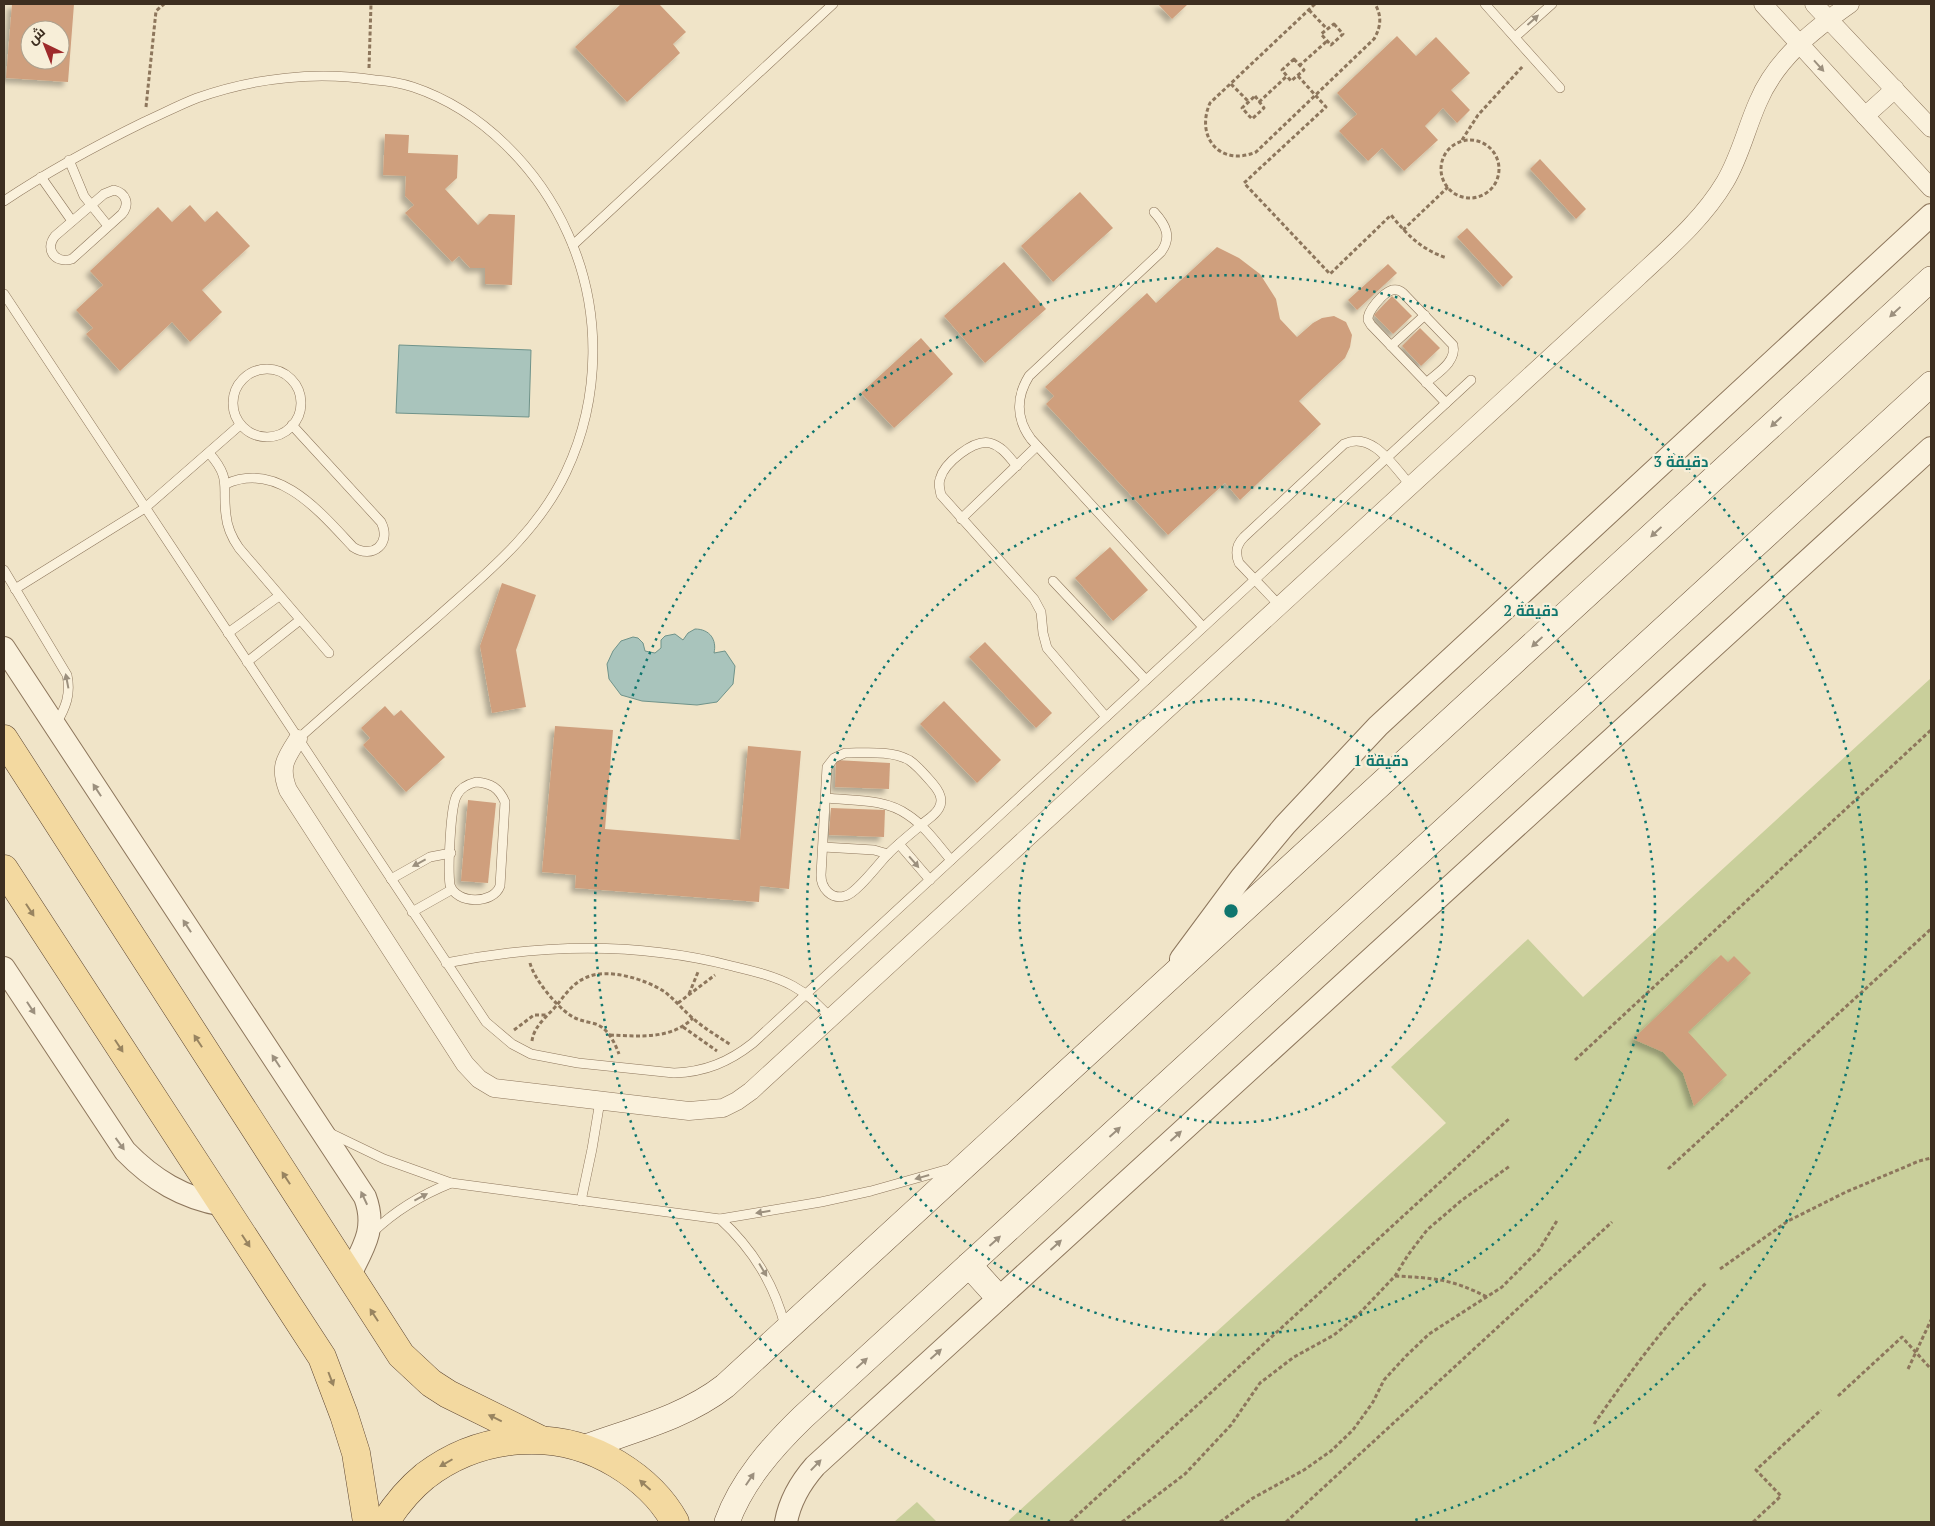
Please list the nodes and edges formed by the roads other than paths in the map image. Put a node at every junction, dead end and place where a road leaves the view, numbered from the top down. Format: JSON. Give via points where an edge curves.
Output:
{"nodes":[{"id":1,"x":833,"y":4,"type":"edge"},
{"id":2,"x":1552,"y":4,"type":"edge"},
{"id":3,"x":1763,"y":4,"type":"edge"},
{"id":4,"x":1814,"y":4,"type":"edge"},
{"id":5,"x":1850,"y":4,"type":"edge"},
{"id":6,"x":1492,"y":6,"type":"edge"},
{"id":7,"x":1829,"y":19,"type":"junction"},
{"id":8,"x":1515,"y":37,"type":"junction"},
{"id":9,"x":1800,"y":44,"type":"junction"},
{"id":10,"x":1560,"y":88,"type":"dead end"},
{"id":11,"x":1895,"y":89,"type":"junction"},
{"id":12,"x":1865,"y":116,"type":"junction"},
{"id":13,"x":1931,"y":128,"type":"edge"},
{"id":14,"x":69,"y":160,"type":"junction"},
{"id":15,"x":41,"y":176,"type":"junction"},
{"id":16,"x":1931,"y":188,"type":"edge"},
{"id":17,"x":4,"y":201,"type":"edge"},
{"id":18,"x":91,"y":205,"type":"junction"},
{"id":19,"x":1154,"y":212,"type":"dead end"},
{"id":20,"x":1931,"y":214,"type":"edge"},
{"id":21,"x":72,"y":221,"type":"junction"},
{"id":22,"x":108,"y":226,"type":"junction"},
{"id":23,"x":573,"y":245,"type":"junction"},
{"id":24,"x":1931,"y":279,"type":"edge"},
{"id":25,"x":4,"y":294,"type":"edge"},
{"id":26,"x":1425,"y":314,"type":"junction"},
{"id":27,"x":1392,"y":346,"type":"junction"},
{"id":28,"x":1471,"y":380,"type":"dead end"},
{"id":29,"x":1426,"y":383,"type":"junction"},
{"id":30,"x":1931,"y":384,"type":"edge"},
{"id":31,"x":1446,"y":403,"type":"junction"},
{"id":32,"x":240,"y":425,"type":"junction"},
{"id":33,"x":292,"y":425,"type":"junction"},
{"id":34,"x":1037,"y":446,"type":"junction"},
{"id":35,"x":1931,"y":448,"type":"edge"},
{"id":36,"x":209,"y":453,"type":"junction"},
{"id":37,"x":1386,"y":458,"type":"junction"},
{"id":38,"x":1017,"y":466,"type":"junction"},
{"id":39,"x":226,"y":484,"type":"junction"},
{"id":40,"x":1411,"y":486,"type":"junction"},
{"id":41,"x":145,"y":508,"type":"junction"},
{"id":42,"x":961,"y":519,"type":"junction"},
{"id":43,"x":4,"y":570,"type":"edge"},
{"id":44,"x":1254,"y":580,"type":"junction"},
{"id":45,"x":1053,"y":581,"type":"dead end"},
{"id":46,"x":15,"y":589,"type":"junction"},
{"id":47,"x":279,"y":596,"type":"junction"},
{"id":48,"x":1280,"y":606,"type":"junction"},
{"id":49,"x":300,"y":620,"type":"junction"},
{"id":50,"x":1203,"y":627,"type":"junction"},
{"id":51,"x":228,"y":633,"type":"junction"},
{"id":52,"x":4,"y":648,"type":"edge"},
{"id":53,"x":329,"y":653,"type":"dead end"},
{"id":54,"x":247,"y":662,"type":"junction"},
{"id":55,"x":1146,"y":680,"type":"junction"},
{"id":56,"x":1106,"y":717,"type":"junction"},
{"id":57,"x":55,"y":726,"type":"junction"},
{"id":58,"x":4,"y":739,"type":"edge"},
{"id":59,"x":298,"y":739,"type":"junction"},
{"id":60,"x":826,"y":798,"type":"junction"},
{"id":61,"x":920,"y":826,"type":"junction"},
{"id":62,"x":899,"y":844,"type":"junction"},
{"id":63,"x":823,"y":847,"type":"junction"},
{"id":64,"x":451,"y":854,"type":"junction"},
{"id":65,"x":888,"y":854,"type":"junction"},
{"id":66,"x":951,"y":860,"type":"junction"},
{"id":67,"x":4,"y":869,"type":"edge"},
{"id":68,"x":390,"y":879,"type":"junction"},
{"id":69,"x":930,"y":880,"type":"junction"},
{"id":70,"x":452,"y":890,"type":"junction"},
{"id":71,"x":412,"y":912,"type":"junction"},
{"id":72,"x":446,"y":964,"type":"junction"},
{"id":73,"x":4,"y":968,"type":"edge"},
{"id":74,"x":1161,"y":988,"type":"junction"},
{"id":75,"x":806,"y":994,"type":"junction"},
{"id":76,"x":831,"y":1018,"type":"junction"},
{"id":77,"x":600,"y":1101,"type":"junction"},
{"id":78,"x":320,"y":1129,"type":"junction"},
{"id":79,"x":969,"y":1164,"type":"junction"},
{"id":80,"x":450,"y":1183,"type":"junction"},
{"id":81,"x":581,"y":1201,"type":"junction"},
{"id":82,"x":223,"y":1205,"type":"junction"},
{"id":83,"x":720,"y":1219,"type":"junction"},
{"id":84,"x":368,"y":1236,"type":"junction"},
{"id":85,"x":970,"y":1264,"type":"junction"},
{"id":86,"x":349,"y":1276,"type":"junction"},
{"id":87,"x":998,"y":1297,"type":"junction"},
{"id":88,"x":786,"y":1331,"type":"junction"},
{"id":89,"x":539,"y":1439,"type":"junction"},
{"id":90,"x":583,"y":1448,"type":"junction"},
{"id":91,"x":367,"y":1522,"type":"edge"},
{"id":92,"x":385,"y":1522,"type":"edge"},
{"id":93,"x":675,"y":1522,"type":"edge"},
{"id":94,"x":727,"y":1522,"type":"edge"},
{"id":95,"x":786,"y":1522,"type":"edge"}],
"edges":[{"from":1,"to":23,"type":"lane"},
{"from":8,"to":2,"type":"lane","one_way":true},
{"from":3,"to":9,"type":"street"},
{"from":4,"to":7,"type":"street"},
{"from":5,"to":7,"type":"street"},
{"from":6,"to":8,"type":"lane"},
{"from":7,"to":9,"type":"street"},
{"from":7,"to":11,"type":"street"},
{"from":8,"to":10,"type":"lane"},
{"from":9,"to":12,"type":"street","one_way":true},
{"from":9,"to":40,"type":"street","via":[[1769,79],[1724,185],[1683,234]]},
{"from":11,"to":12,"type":"street"},
{"from":11,"to":13,"type":"street"},
{"from":12,"to":16,"type":"street"},
{"from":14,"to":15,"type":"lane"},
{"from":14,"to":18,"type":"lane","via":[[78,186]]},
{"from":14,"to":23,"type":"lane","via":[[197,98],[253,83],[311,76],[369,79],[412,86],[480,124],[512,152],[550,199]]},
{"from":15,"to":17,"type":"lane"},
{"from":15,"to":21,"type":"lane"},
{"from":18,"to":21,"type":"lane"},
{"from":18,"to":22,"type":"lane"},
{"from":18,"to":22,"type":"lane","via":[[109,191],[124,194],[126,210]]},
{"from":19,"to":34,"type":"lane","via":[[1163,221],[1168,234],[1165,247],[1035,369],[1024,384],[1019,413],[1025,431]]},
{"from":20,"to":74,"type":"street","via":[[1371,733],[1285,825],[1241,878]]},
{"from":21,"to":22,"type":"lane","via":[[52,240],[50,249],[58,260],[72,259]]},
{"from":23,"to":59,"type":"lane","via":[[592,320],[592,372],[576,448],[554,495],[506,556]]},
{"from":24,"to":74,"type":"main road","one_way":true},
{"from":25,"to":41,"type":"lane"},
{"from":26,"to":27,"type":"lane"},
{"from":26,"to":27,"type":"lane","via":[[1398,290],[1390,291],[1372,307],[1367,316],[1369,323]]},
{"from":26,"to":29,"type":"lane","via":[[1454,349],[1450,361]]},
{"from":27,"to":29,"type":"lane"},
{"from":28,"to":31,"type":"lane"},
{"from":29,"to":31,"type":"lane"},
{"from":85,"to":30,"type":"main road","one_way":true},
{"from":31,"to":37,"type":"lane"},
{"from":32,"to":33,"type":"lane","via":[[257,436],[266,437],[285,432]]},
{"from":32,"to":33,"type":"lane","via":[[233,408],[236,389],[248,374],[267,369],[286,374],[298,389],[300,408]]},
{"from":32,"to":36,"type":"lane"},
{"from":33,"to":39,"type":"lane","via":[[381,522],[385,535],[379,547],[373,551],[359,551],[313,505],[280,485],[255,477]]},
{"from":34,"to":38,"type":"lane"},
{"from":34,"to":50,"type":"lane"},
{"from":87,"to":35,"type":"street","one_way":true},
{"from":36,"to":39,"type":"lane","via":[[220,467]]},
{"from":36,"to":41,"type":"lane"},
{"from":37,"to":40,"type":"lane"},
{"from":37,"to":44,"type":"lane"},
{"from":37,"to":44,"type":"lane","via":[[1368,442],[1356,440],[1344,444],[1240,541],[1237,557]]},
{"from":38,"to":42,"type":"lane"},
{"from":38,"to":42,"type":"lane","via":[[997,446],[981,442],[967,448],[947,467],[939,480],[941,495]]},
{"from":39,"to":47,"type":"lane","via":[[226,515],[233,538]]},
{"from":40,"to":48,"type":"street"},
{"from":41,"to":46,"type":"lane"},
{"from":41,"to":51,"type":"lane"},
{"from":42,"to":56,"type":"lane","via":[[1034,599],[1041,612],[1047,648]]},
{"from":43,"to":46,"type":"lane"},
{"from":44,"to":48,"type":"lane"},
{"from":44,"to":50,"type":"lane"},
{"from":45,"to":55,"type":"lane"},
{"from":57,"to":46,"type":"lane","one_way":true,"via":[[67,701],[67,675]]},
{"from":47,"to":49,"type":"lane"},
{"from":47,"to":51,"type":"lane"},
{"from":48,"to":76,"type":"street"},
{"from":49,"to":53,"type":"lane"},
{"from":49,"to":54,"type":"lane"},
{"from":50,"to":55,"type":"lane"},
{"from":51,"to":54,"type":"lane"},
{"from":52,"to":57,"type":"street"},
{"from":54,"to":59,"type":"lane"},
{"from":55,"to":56,"type":"lane"},
{"from":56,"to":66,"type":"lane"},
{"from":78,"to":57,"type":"street","one_way":true},
{"from":86,"to":58,"type":"main road","one_way":true},
{"from":59,"to":68,"type":"lane"},
{"from":59,"to":77,"type":"street","via":[[286,758],[284,768],[288,790],[465,1064],[479,1079],[494,1088]]},
{"from":60,"to":61,"type":"lane","via":[[885,804],[900,810]]},
{"from":60,"to":61,"type":"lane","via":[[827,768],[839,754],[902,757],[916,766],[942,798],[939,810]]},
{"from":60,"to":63,"type":"lane"},
{"from":61,"to":62,"type":"lane"},
{"from":61,"to":66,"type":"lane"},
{"from":62,"to":65,"type":"lane"},
{"from":62,"to":69,"type":"lane","one_way":true},
{"from":63,"to":65,"type":"lane"},
{"from":63,"to":65,"type":"lane","via":[[823,886],[836,897],[853,893]]},
{"from":64,"to":68,"type":"lane","one_way":true,"via":[[424,860]]},
{"from":64,"to":70,"type":"lane","via":[[449,880]]},
{"from":64,"to":70,"type":"lane","via":[[453,808],[457,794],[476,782],[491,785],[502,794],[506,809],[500,886],[493,896],[486,898],[460,897]]},
{"from":66,"to":69,"type":"lane"},
{"from":67,"to":82,"type":"main road","one_way":true},
{"from":68,"to":71,"type":"lane"},
{"from":69,"to":75,"type":"lane"},
{"from":70,"to":71,"type":"lane"},
{"from":71,"to":72,"type":"lane"},
{"from":72,"to":75,"type":"lane","via":[[556,948],[646,951],[727,965],[777,979]]},
{"from":72,"to":75,"type":"lane","via":[[479,1013],[504,1038],[531,1054],[625,1069],[674,1073],[716,1066],[742,1052]]},
{"from":73,"to":82,"type":"street","one_way":true,"via":[[125,1151],[149,1174],[176,1191]]},
{"from":74,"to":79,"type":"main road"},
{"from":75,"to":76,"type":"lane"},
{"from":76,"to":77,"type":"street","via":[[751,1091],[723,1108],[689,1111]]},
{"from":77,"to":81,"type":"lane"},
{"from":78,"to":80,"type":"lane"},
{"from":84,"to":78,"type":"street","one_way":true,"via":[[370,1217],[365,1197]]},
{"from":79,"to":83,"type":"lane","one_way":true,"via":[[838,1198]]},
{"from":79,"to":88,"type":"main road"},
{"from":80,"to":81,"type":"lane"},
{"from":84,"to":80,"type":"lane","one_way":true,"via":[[414,1200]]},
{"from":81,"to":83,"type":"lane"},
{"from":82,"to":91,"type":"main road","one_way":true,"via":[[322,1357],[356,1453]]},
{"from":83,"to":88,"type":"lane","one_way":true,"via":[[747,1246],[767,1278]]},
{"from":84,"to":86,"type":"street"},
{"from":85,"to":87,"type":"main road"},
{"from":94,"to":85,"type":"main road","one_way":true,"via":[[746,1485],[782,1438]]},
{"from":89,"to":86,"type":"main road","one_way":true,"via":[[448,1394],[420,1374],[393,1344]]},
{"from":95,"to":87,"type":"street","one_way":true,"via":[[797,1490],[814,1466]]},
{"from":88,"to":90,"type":"main road","via":[[725,1386],[696,1406]]},
{"from":89,"to":90,"type":"main road"},
{"from":89,"to":92,"type":"main road","one_way":true,"via":[[494,1443],[445,1462],[405,1495]]},
{"from":93,"to":90,"type":"main road","one_way":true,"via":[[655,1494],[632,1473]]}]}
